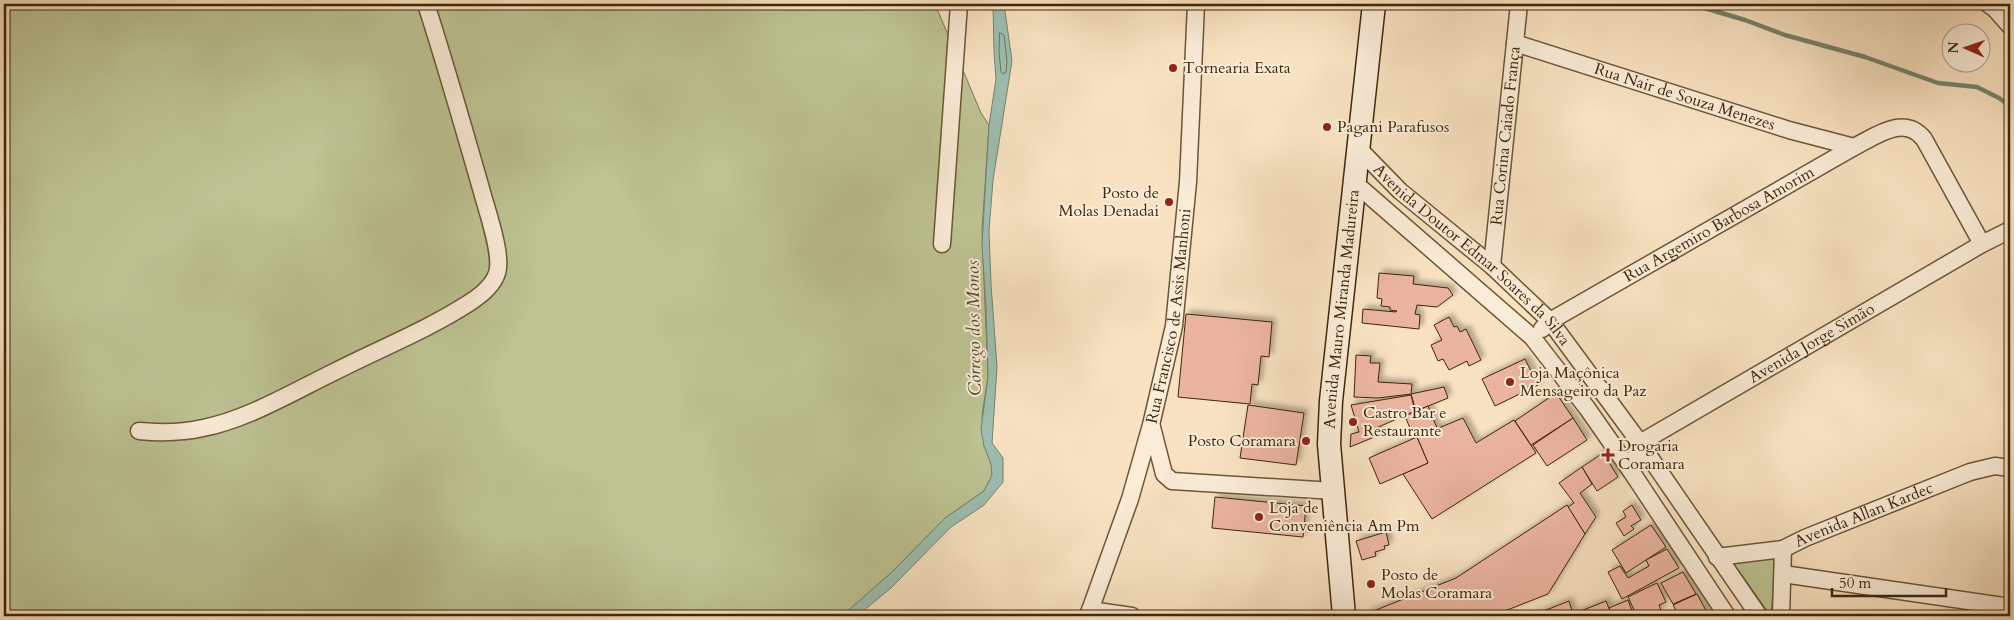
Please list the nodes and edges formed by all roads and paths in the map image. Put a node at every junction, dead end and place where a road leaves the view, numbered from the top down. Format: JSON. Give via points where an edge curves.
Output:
{"nodes":[{"id":1,"x":426,"y":4,"type":"edge"},
{"id":2,"x":959,"y":4,"type":"edge"},
{"id":3,"x":1196,"y":4,"type":"edge"},
{"id":4,"x":1374,"y":4,"type":"edge"},
{"id":5,"x":1519,"y":4,"type":"edge"},
{"id":6,"x":1988,"y":4,"type":"edge"},
{"id":7,"x":2010,"y":26,"type":"edge"},
{"id":8,"x":1515,"y":43,"type":"junction"},
{"id":9,"x":1854,"y":147,"type":"junction"},
{"id":10,"x":1359,"y":148,"type":"junction"},
{"id":11,"x":1356,"y":184,"type":"junction"},
{"id":12,"x":2010,"y":230,"type":"edge"},
{"id":13,"x":942,"y":244,"type":"dead end"},
{"id":14,"x":1982,"y":244,"type":"junction"},
{"id":15,"x":1492,"y":266,"type":"junction"},
{"id":16,"x":1550,"y":321,"type":"junction"},
{"id":17,"x":1532,"y":337,"type":"junction"},
{"id":18,"x":1151,"y":425,"type":"junction"},
{"id":19,"x":139,"y":432,"type":"dead end"},
{"id":20,"x":1640,"y":443,"type":"junction"},
{"id":21,"x":2010,"y":468,"type":"edge"},
{"id":22,"x":1631,"y":471,"type":"junction"},
{"id":23,"x":1334,"y":492,"type":"junction"},
{"id":24,"x":1686,"y":511,"type":"junction"},
{"id":25,"x":1667,"y":524,"type":"junction"},
{"id":26,"x":1783,"y":549,"type":"junction"},
{"id":27,"x":1717,"y":557,"type":"junction"},
{"id":28,"x":1783,"y":574,"type":"junction"},
{"id":29,"x":2010,"y":607,"type":"edge"},
{"id":30,"x":1089,"y":613,"type":"edge"},
{"id":31,"x":1132,"y":616,"type":"edge"},
{"id":32,"x":1344,"y":616,"type":"edge"},
{"id":33,"x":1727,"y":616,"type":"edge"},
{"id":34,"x":1758,"y":616,"type":"edge"},
{"id":35,"x":1781,"y":616,"type":"edge"}],
"edges":[{"from":1,"to":19,"type":"street","via":[[493,234],[498,263],[494,281],[470,302],[436,321],[255,411],[204,428],[164,434]]},
{"from":2,"to":13,"type":"street"},
{"from":3,"to":18,"type":"street","name":"Rua Francisco de Assis Manhoni","via":[[1188,182],[1174,326]]},
{"from":4,"to":10,"type":"main road","name":"Avenida Mauro Miranda Madureira"},
{"from":5,"to":8,"type":"street","name":"Rua Corina Caiado França"},
{"from":6,"to":7,"type":"street"},
{"from":8,"to":9,"type":"street","name":"Rua Nair de Souza Menezes","via":[[1789,130]]},
{"from":8,"to":15,"type":"street","name":"Rua Corina Caiado França"},
{"from":9,"to":14,"type":"street","name":"Rua Argemiro Barbosa Amorim","via":[[1892,128],[1912,129],[1924,139]]},
{"from":9,"to":16,"type":"street","name":"Rua Argemiro Barbosa Amorim"},
{"from":10,"to":11,"type":"main road","name":"Avenida Mauro Miranda Madureira"},
{"from":10,"to":15,"type":"street","name":"Avenida Doutor Edmar Soares da Silva","via":[[1400,191]]},
{"from":11,"to":17,"type":"street","name":"Avenida Doutor Edmar Soares da Silva"},
{"from":11,"to":23,"type":"main road","name":"Avenida Mauro Miranda Madureira","via":[[1331,401],[1329,444]]},
{"from":12,"to":14,"type":"street","name":"Avenida Jorge Simão"},
{"from":14,"to":20,"type":"street","name":"Avenida Jorge Simão"},
{"from":15,"to":16,"type":"street","name":"Avenida Doutor Edmar Soares da Silva"},
{"from":16,"to":17,"type":"street","name":"Rua Argemiro Barbosa Amorim"},
{"from":16,"to":20,"type":"street","name":"Avenida Doutor Edmar Soares da Silva"},
{"from":17,"to":22,"type":"street","name":"Avenida Doutor Edmar Soares da Silva"},
{"from":18,"to":23,"type":"street","via":[[1164,474],[1172,481]]},
{"from":18,"to":30,"type":"street","name":"Rua Francisco de Assis Manhoni","via":[[1130,499]]},
{"from":20,"to":22,"type":"street"},
{"from":20,"to":24,"type":"street","name":"Avenida Doutor Edmar Soares da Silva"},
{"from":21,"to":26,"type":"street","name":"Avenida Allan Kardec","via":[[1995,466],[1970,472]]},
{"from":22,"to":25,"type":"street","name":"Avenida Doutor Edmar Soares da Silva"},
{"from":23,"to":32,"type":"main road","name":"Avenida Mauro Miranda Madureira"},
{"from":24,"to":25,"type":"street"},
{"from":24,"to":27,"type":"street","name":"Avenida Doutor Edmar Soares da Silva"},
{"from":25,"to":33,"type":"street","name":"Avenida Doutor Edmar Soares da Silva"},
{"from":26,"to":27,"type":"street"},
{"from":26,"to":28,"type":"street","name":"Avenida Allan Kardec"},
{"from":27,"to":34,"type":"street","name":"Avenida Doutor Edmar Soares da Silva"},
{"from":28,"to":29,"type":"street"},
{"from":28,"to":35,"type":"street","name":"Avenida Allan Kardec"},
{"from":30,"to":31,"type":"street"}]}
